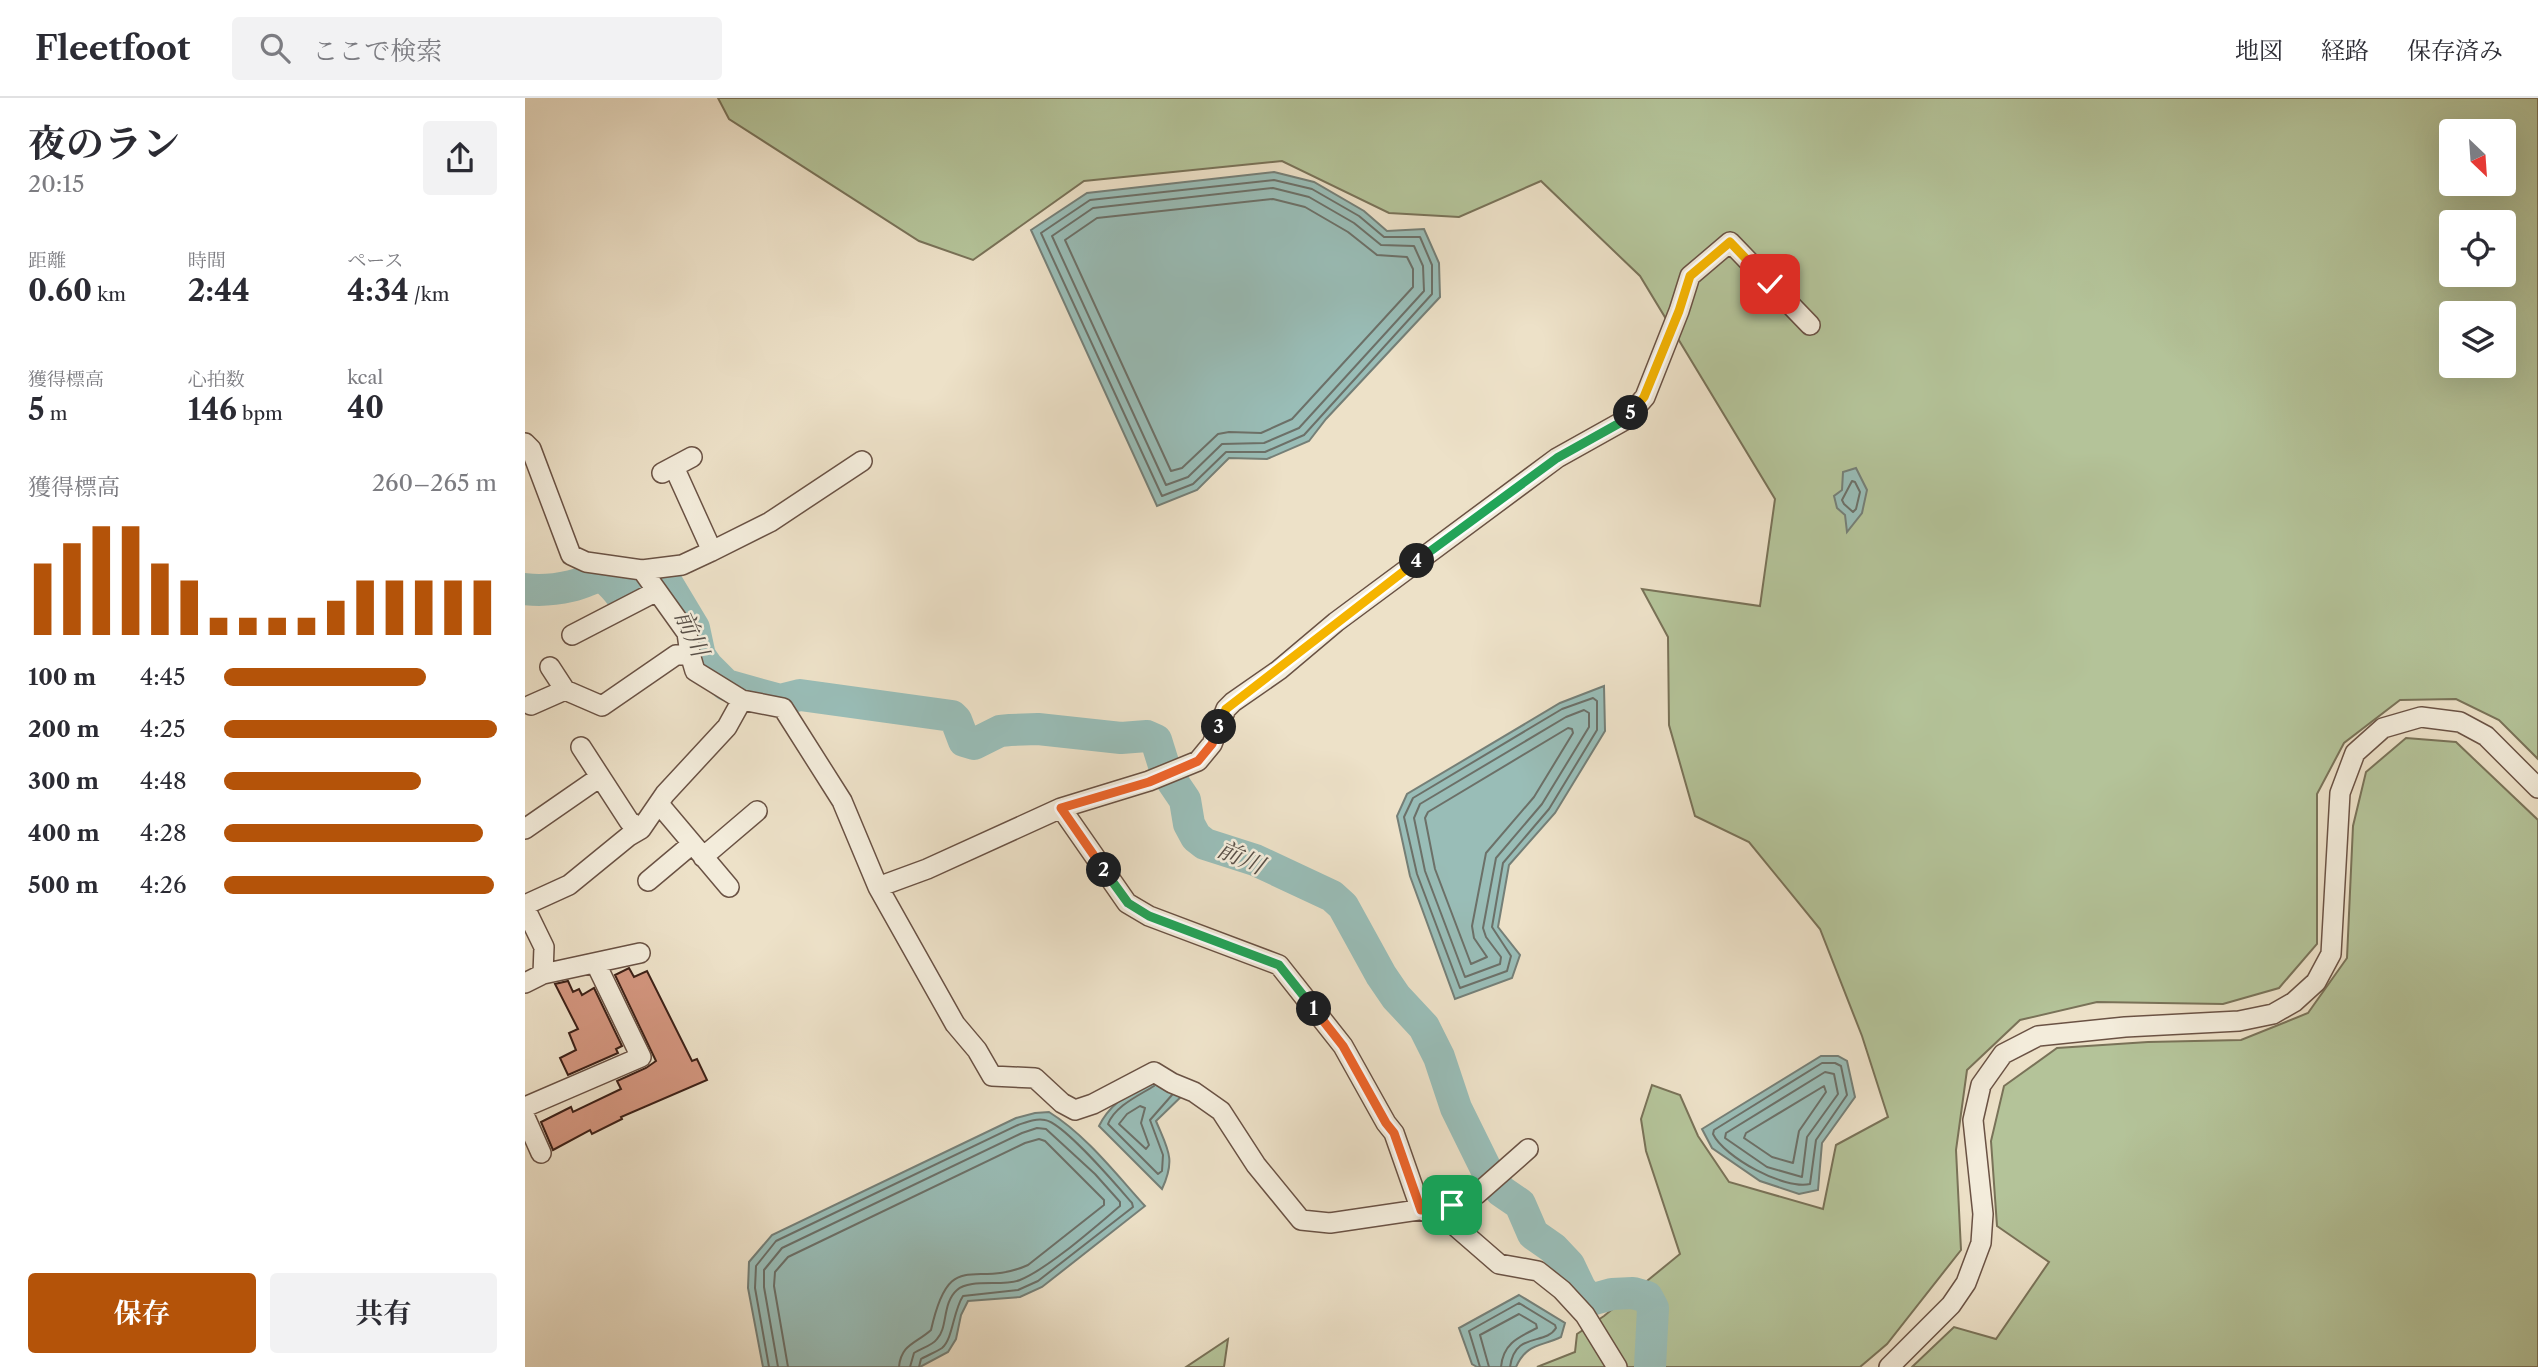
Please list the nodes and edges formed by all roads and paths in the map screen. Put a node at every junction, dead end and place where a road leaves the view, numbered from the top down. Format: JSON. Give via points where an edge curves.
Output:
{"nodes":[{"id":1,"x":1809,"y":325,"type":"dead end"},
{"id":2,"x":525,"y":443,"type":"edge"},
{"id":3,"x":692,"y":457,"type":"dead end"},
{"id":4,"x":862,"y":461,"type":"dead end"},
{"id":5,"x":712,"y":551,"type":"junction"},
{"id":6,"x":642,"y":570,"type":"junction"},
{"id":7,"x":657,"y":591,"type":"junction"},
{"id":8,"x":572,"y":635,"type":"dead end"},
{"id":9,"x":689,"y":654,"type":"junction"},
{"id":10,"x":550,"y":667,"type":"dead end"},
{"id":11,"x":565,"y":690,"type":"junction"},
{"id":12,"x":742,"y":700,"type":"junction"},
{"id":13,"x":531,"y":705,"type":"dead end"},
{"id":14,"x":581,"y":747,"type":"dead end"},
{"id":15,"x":600,"y":777,"type":"junction"},
{"id":16,"x":2538,"y":788,"type":"edge"},
{"id":17,"x":659,"y":804,"type":"junction"},
{"id":18,"x":1061,"y":808,"type":"junction"},
{"id":19,"x":757,"y":811,"type":"dead end"},
{"id":20,"x":525,"y":829,"type":"edge"},
{"id":21,"x":641,"y":829,"type":"junction"},
{"id":22,"x":698,"y":851,"type":"junction"},
{"id":23,"x":648,"y":881,"type":"dead end"},
{"id":24,"x":729,"y":887,"type":"dead end"},
{"id":25,"x":879,"y":887,"type":"junction"},
{"id":26,"x":525,"y":906,"type":"edge"},
{"id":27,"x":640,"y":953,"type":"dead end"},
{"id":28,"x":596,"y":964,"type":"junction"},
{"id":29,"x":543,"y":974,"type":"junction"},
{"id":30,"x":525,"y":983,"type":"edge"},
{"id":31,"x":525,"y":1107,"type":"edge"},
{"id":32,"x":525,"y":1116,"type":"edge"},
{"id":33,"x":1528,"y":1149,"type":"dead end"},
{"id":34,"x":541,"y":1153,"type":"dead end"},
{"id":35,"x":1421,"y":1210,"type":"junction"},
{"id":36,"x":1617,"y":1367,"type":"edge"},
{"id":37,"x":1889,"y":1367,"type":"edge"}],
"edges":[{"from":1,"to":18,"type":"street","via":[[1730,242],[1690,276],[1644,397],[1625,420],[1557,458],[1233,702],[1198,761],[1149,782]]},
{"from":2,"to":6,"type":"street","via":[[571,555],[586,562]]},
{"from":3,"to":5,"type":"street","via":[[668,470]]},
{"from":4,"to":5,"type":"street","via":[[770,522]]},
{"from":5,"to":6,"type":"street","via":[[682,565]]},
{"from":6,"to":7,"type":"street"},
{"from":7,"to":8,"type":"street"},
{"from":7,"to":9,"type":"street","via":[[687,633]]},
{"from":9,"to":11,"type":"street","via":[[676,655],[602,706]]},
{"from":9,"to":12,"type":"street","via":[[695,671]]},
{"from":10,"to":11,"type":"street"},
{"from":11,"to":13,"type":"street"},
{"from":12,"to":17,"type":"street","via":[[727,727]]},
{"from":12,"to":25,"type":"street","via":[[783,708],[842,801]]},
{"from":14,"to":15,"type":"street"},
{"from":15,"to":20,"type":"street"},
{"from":15,"to":21,"type":"street","via":[[629,821]]},
{"from":16,"to":37,"type":"street","via":[[2486,736],[2460,722],[2421,717],[2383,728],[2355,753],[2340,793],[2331,954],[2316,982],[2294,1002],[2273,1014],[2239,1021],[2038,1035],[2003,1054],[1981,1085],[1973,1120],[1983,1214],[1980,1243],[1966,1283],[1951,1305]]},
{"from":17,"to":21,"type":"street"},
{"from":17,"to":22,"type":"street"},
{"from":18,"to":25,"type":"street"},
{"from":18,"to":35,"type":"street","via":[[1128,903],[1149,916],[1279,965],[1343,1046],[1394,1133]]},
{"from":19,"to":22,"type":"street"},
{"from":21,"to":26,"type":"street","via":[[569,885]]},
{"from":22,"to":23,"type":"street"},
{"from":22,"to":24,"type":"street"},
{"from":25,"to":35,"type":"street","via":[[955,1024],[992,1076],[1035,1078],[1075,1110],[1154,1072],[1221,1111],[1256,1165],[1301,1220],[1330,1223]]},
{"from":26,"to":29,"type":"street","via":[[544,947]]},
{"from":27,"to":28,"type":"street"},
{"from":28,"to":29,"type":"street"},
{"from":28,"to":31,"type":"street","via":[[641,1057]]},
{"from":29,"to":30,"type":"street"},
{"from":32,"to":34,"type":"street"},
{"from":33,"to":35,"type":"street","via":[[1477,1194],[1452,1205]]},
{"from":35,"to":36,"type":"street","via":[[1446,1218],[1499,1264],[1538,1271],[1562,1290],[1585,1315]]}]}
